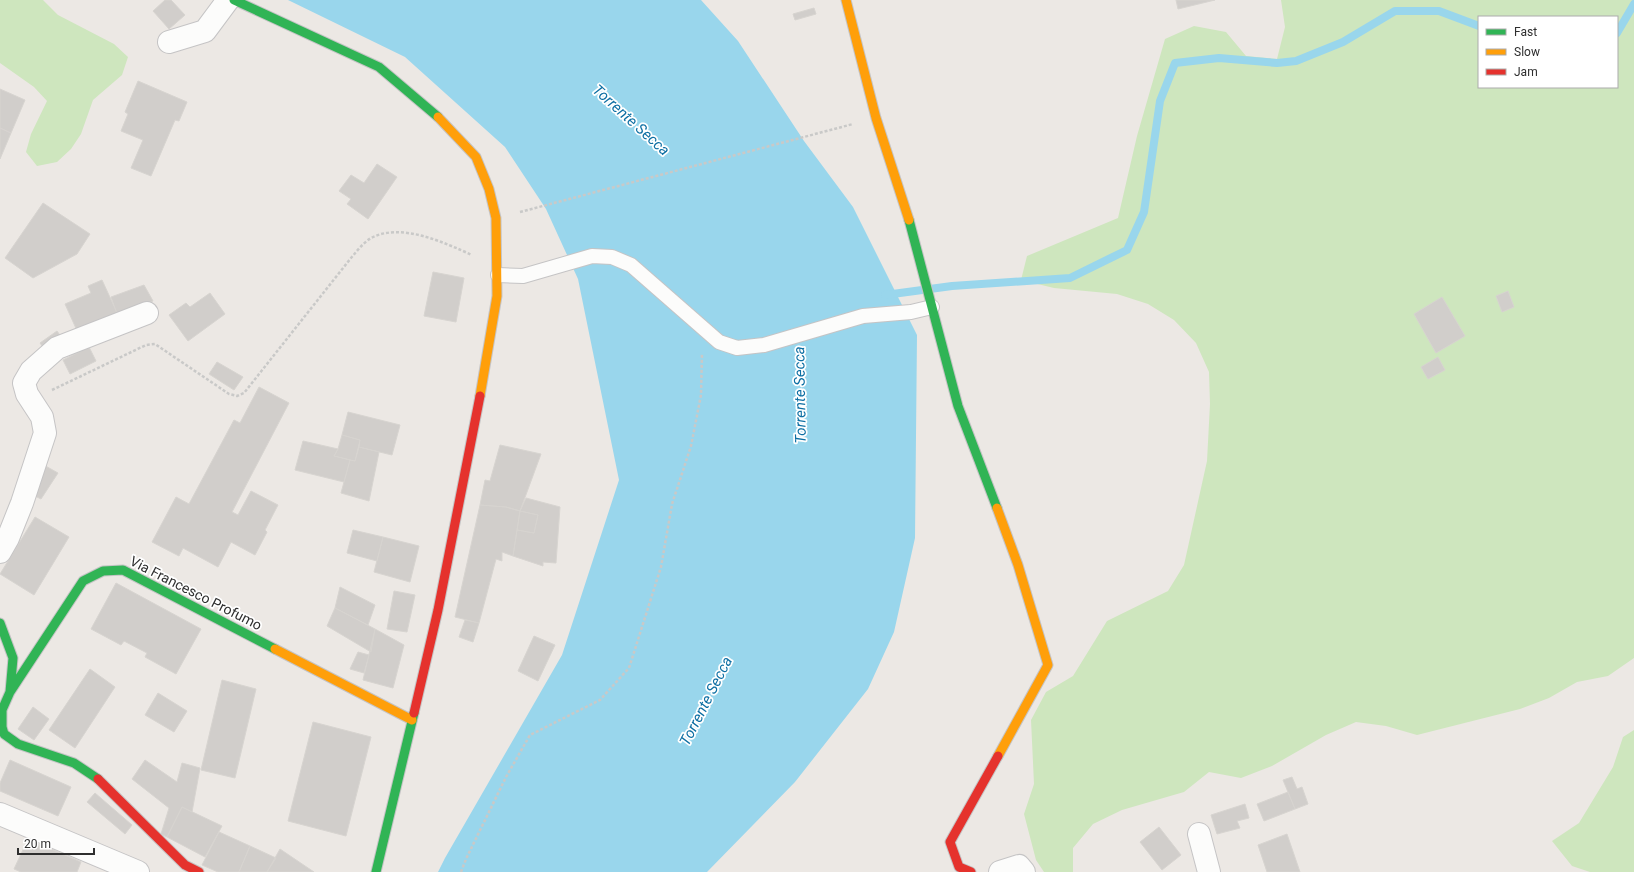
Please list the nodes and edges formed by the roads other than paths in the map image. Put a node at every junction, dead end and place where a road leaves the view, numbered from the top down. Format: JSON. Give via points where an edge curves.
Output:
{"nodes":[{"id":1,"x":228,"y":0,"type":"edge"},
{"id":2,"x":234,"y":0,"type":"edge"},
{"id":3,"x":846,"y":0,"type":"edge"},
{"id":4,"x":169,"y":42,"type":"dead end"},
{"id":5,"x":498,"y":275,"type":"junction"},
{"id":6,"x":932,"y":306,"type":"junction"},
{"id":7,"x":147,"y":313,"type":"dead end"},
{"id":8,"x":0,"y":552,"type":"edge"},
{"id":9,"x":0,"y":623,"type":"edge"},
{"id":10,"x":10,"y":692,"type":"junction"},
{"id":11,"x":412,"y":720,"type":"junction"},
{"id":12,"x":1,"y":727,"type":"edge"},
{"id":13,"x":0,"y":814,"type":"edge"},
{"id":14,"x":1199,"y":834,"type":"dead end"},
{"id":15,"x":138,"y":872,"type":"edge"},
{"id":16,"x":199,"y":872,"type":"edge"},
{"id":17,"x":376,"y":872,"type":"edge"},
{"id":18,"x":971,"y":872,"type":"edge"},
{"id":19,"x":1000,"y":872,"type":"edge"},
{"id":20,"x":1024,"y":872,"type":"edge"},
{"id":21,"x":1209,"y":872,"type":"edge"}],
"edges":[{"from":1,"to":4,"type":"street","via":[[205,31]]},
{"from":2,"to":5,"type":"street","via":[[379,67],[441,119],[476,157],[489,189],[496,218]]},
{"from":3,"to":6,"type":"street","via":[[876,118],[909,218]]},
{"from":5,"to":6,"type":"lane","via":[[523,276],[592,256],[612,256],[631,265],[719,342],[737,348],[764,345],[863,316],[911,312]]},
{"from":5,"to":11,"type":"street","via":[[498,296],[469,455],[438,610]]},
{"from":6,"to":18,"type":"street","via":[[958,406],[1018,565],[1048,665],[950,842],[959,867]]},
{"from":7,"to":8,"type":"street","via":[[57,348],[32,371],[24,383],[42,417],[45,433],[22,503]]},
{"from":9,"to":10,"type":"street","name":"Via Francesco Profumo","via":[[13,658]]},
{"from":10,"to":11,"type":"street","name":"Via Francesco Profumo","via":[[83,581],[103,571],[123,570]]},
{"from":10,"to":12,"type":"street","name":"Via Francesco Profumo","via":[[2,710]]},
{"from":11,"to":17,"type":"street"},
{"from":12,"to":16,"type":"street","name":"Via Francesco Profumo","via":[[10,740],[74,763],[103,782],[185,865]]},
{"from":13,"to":15,"type":"street"},
{"from":14,"to":21,"type":"street"},
{"from":19,"to":20,"type":"street","via":[[1019,866]]}]}
